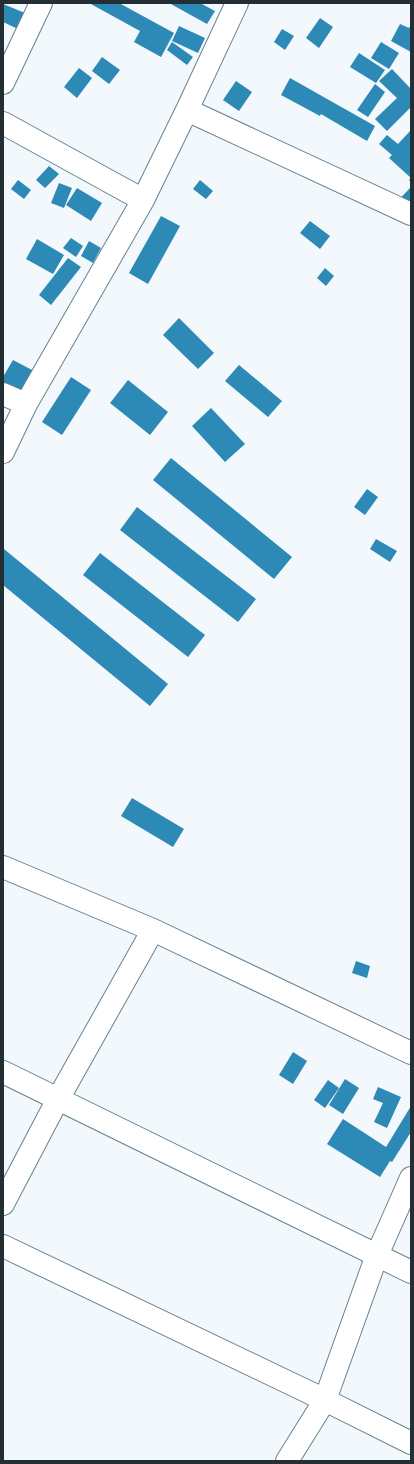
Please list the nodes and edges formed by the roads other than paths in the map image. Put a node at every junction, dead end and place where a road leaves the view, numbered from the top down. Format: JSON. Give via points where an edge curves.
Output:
{"nodes":[{"id":1,"x":41,"y":3,"type":"edge"},
{"id":2,"x":237,"y":3,"type":"edge"},
{"id":3,"x":3,"y":83,"type":"edge"},
{"id":4,"x":187,"y":110,"type":"junction"},
{"id":5,"x":5,"y":129,"type":"edge"},
{"id":6,"x":143,"y":200,"type":"junction"},
{"id":7,"x":411,"y":214,"type":"edge"},
{"id":8,"x":3,"y":394,"type":"edge"},
{"id":9,"x":26,"y":404,"type":"junction"},
{"id":10,"x":3,"y":452,"type":"edge"},
{"id":11,"x":3,"y":867,"type":"edge"},
{"id":12,"x":153,"y":930,"type":"junction"},
{"id":13,"x":411,"y":1053,"type":"edge"},
{"id":14,"x":3,"y":1072,"type":"edge"},
{"id":15,"x":58,"y":1099,"type":"junction"},
{"id":16,"x":411,"y":1178,"type":"edge"},
{"id":17,"x":3,"y":1204,"type":"edge"},
{"id":18,"x":3,"y":1246,"type":"edge"},
{"id":19,"x":377,"y":1255,"type":"junction"},
{"id":20,"x":411,"y":1272,"type":"edge"},
{"id":21,"x":325,"y":1400,"type":"junction"},
{"id":22,"x":411,"y":1443,"type":"edge"},
{"id":23,"x":287,"y":1461,"type":"edge"}],
"edges":[{"from":1,"to":3,"type":"street"},
{"from":2,"to":4,"type":"street"},
{"from":4,"to":6,"type":"street"},
{"from":4,"to":7,"type":"street"},
{"from":5,"to":6,"type":"street"},
{"from":6,"to":9,"type":"street"},
{"from":8,"to":9,"type":"street"},
{"from":9,"to":10,"type":"street"},
{"from":11,"to":12,"type":"street"},
{"from":12,"to":13,"type":"street"},
{"from":12,"to":15,"type":"street"},
{"from":14,"to":15,"type":"street"},
{"from":15,"to":17,"type":"street"},
{"from":15,"to":19,"type":"street"},
{"from":16,"to":19,"type":"street"},
{"from":18,"to":21,"type":"street"},
{"from":19,"to":20,"type":"street"},
{"from":19,"to":21,"type":"street"},
{"from":21,"to":22,"type":"street"},
{"from":21,"to":23,"type":"street"}]}
